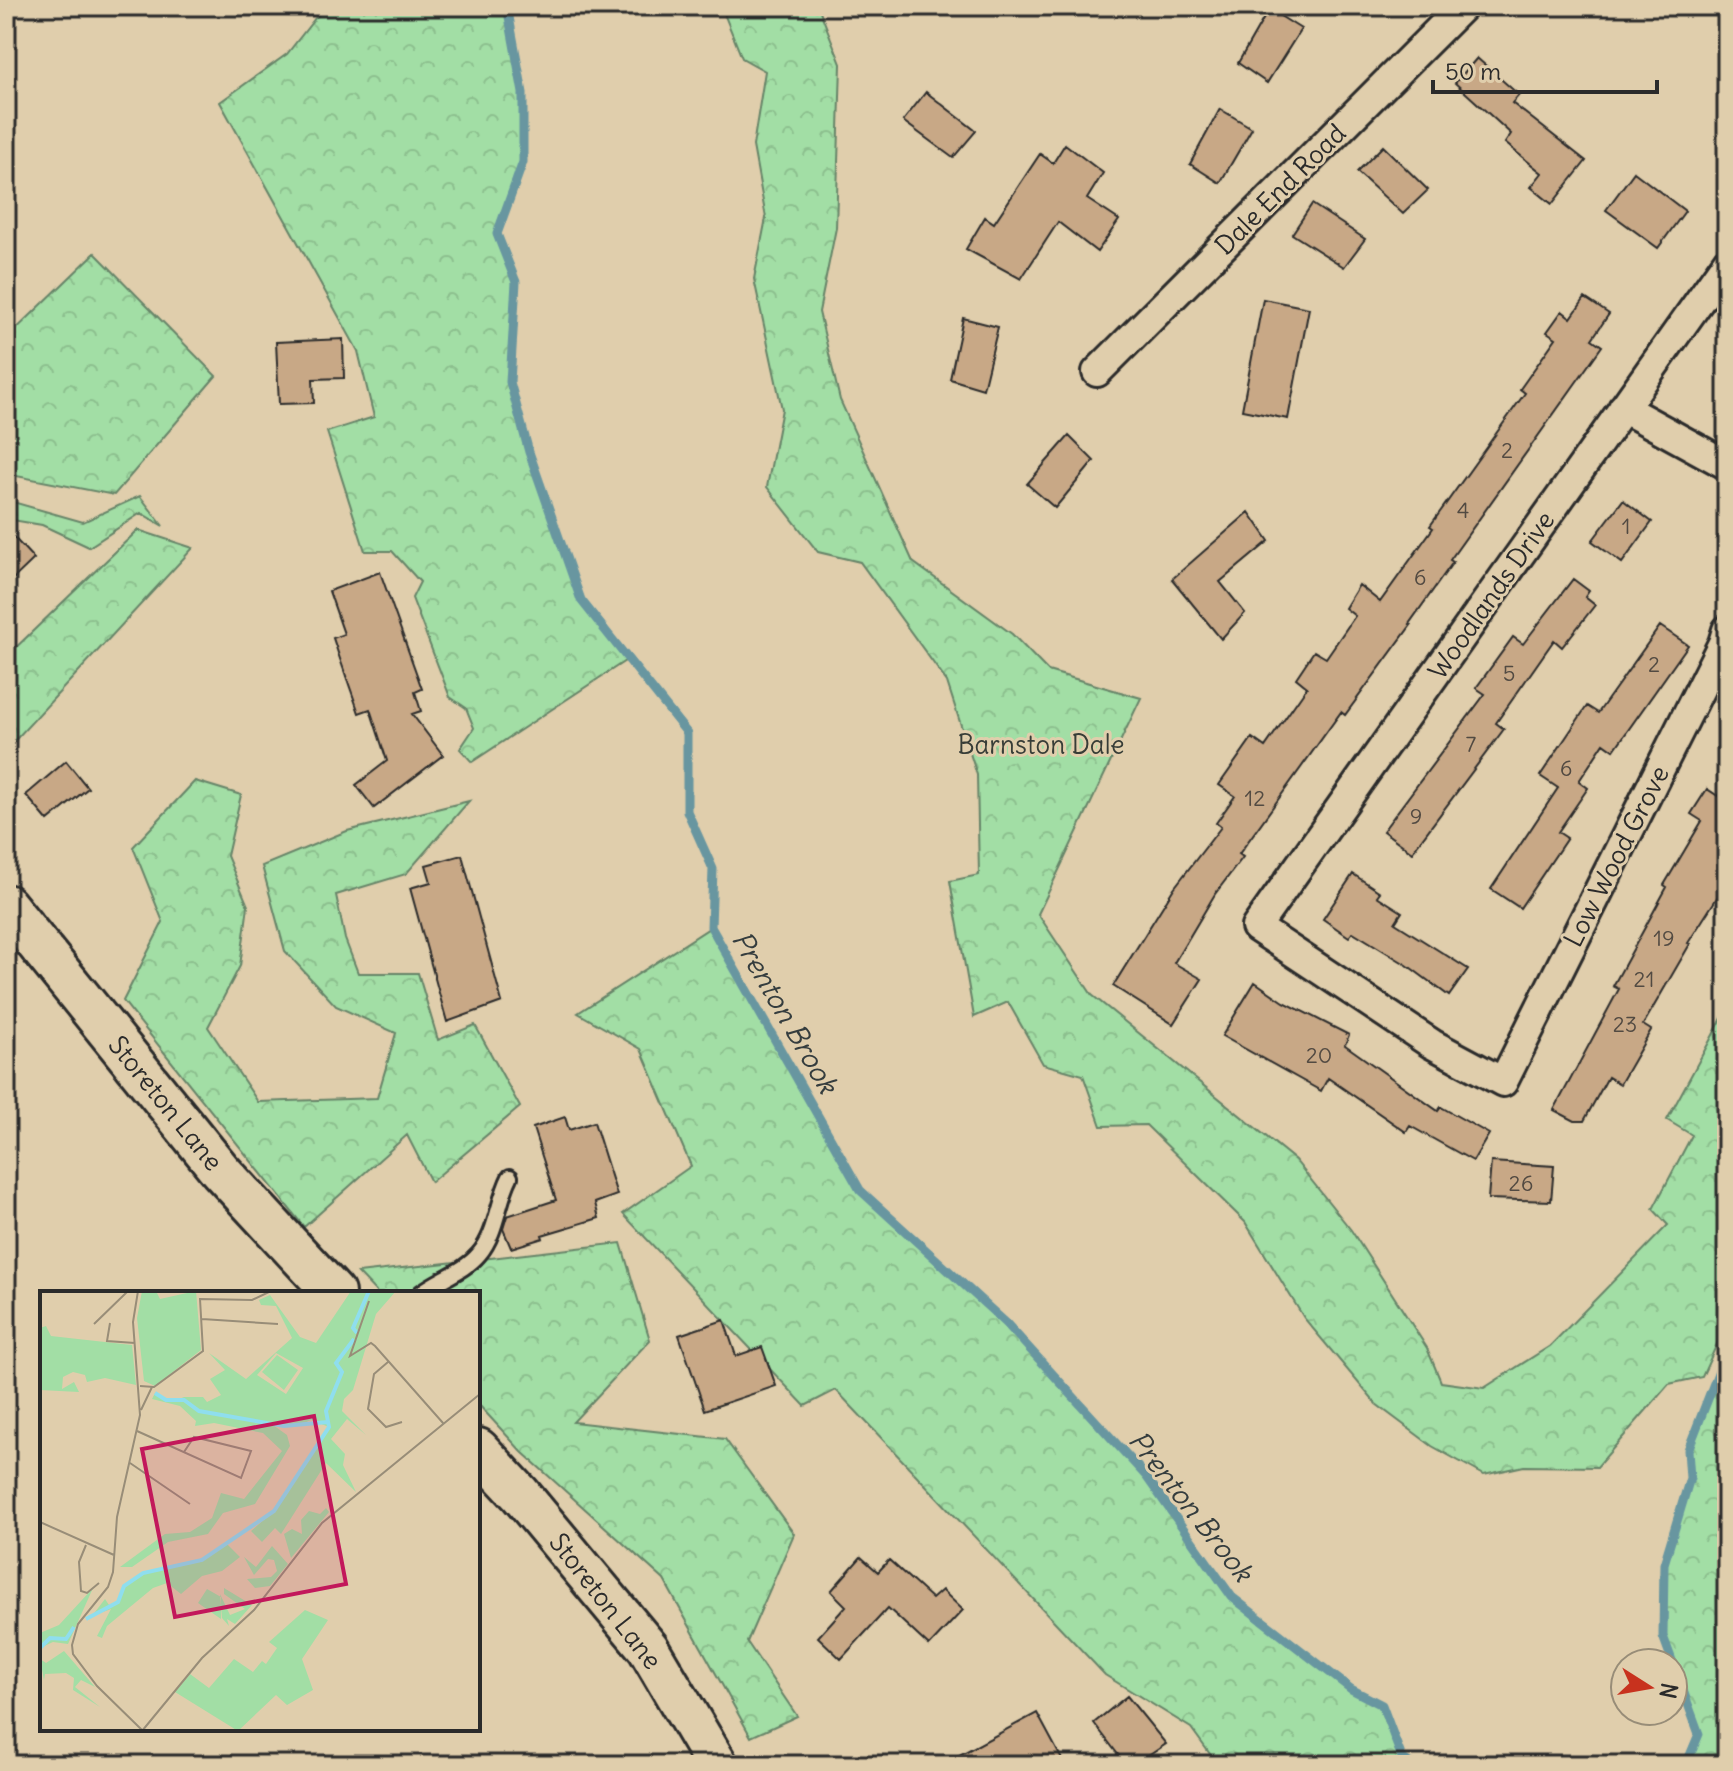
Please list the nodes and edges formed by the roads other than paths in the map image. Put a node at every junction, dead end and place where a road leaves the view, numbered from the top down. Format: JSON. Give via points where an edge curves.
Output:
{"nodes":[{"id":1,"x":1463,"y":6,"type":"edge"},
{"id":2,"x":1727,"y":262,"type":"edge"},
{"id":3,"x":1097,"y":372,"type":"dead end"},
{"id":4,"x":1623,"y":408,"type":"junction"},
{"id":5,"x":1727,"y":465,"type":"edge"},
{"id":6,"x":1727,"y":630,"type":"edge"},
{"id":7,"x":6,"y":905,"type":"edge"},
{"id":8,"x":1503,"y":1082,"type":"joint"},
{"id":9,"x":510,"y":1177,"type":"dead end"},
{"id":10,"x":332,"y":1291,"type":"edge"},
{"id":11,"x":424,"y":1291,"type":"edge"},
{"id":12,"x":480,"y":1451,"type":"edge"},
{"id":13,"x":717,"y":1765,"type":"edge"}],
"edges":[{"from":1,"to":3,"type":"street","name":"Dale End Road"},
{"from":2,"to":4,"type":"street","name":"Woodlands Drive"},
{"from":4,"to":5,"type":"street"},
{"from":4,"to":8,"type":"street","name":"Woodlands Drive","via":[[1256,927],[1432,1044]]},
{"from":6,"to":8,"type":"street","name":"Low Wood Grove"},
{"from":7,"to":10,"type":"street","name":"Storeton Lane","via":[[220,1170]]},
{"from":9,"to":11,"type":"lane","via":[[480,1253]]},
{"from":12,"to":13,"type":"street","name":"Storeton Lane","via":[[648,1648]]}]}
